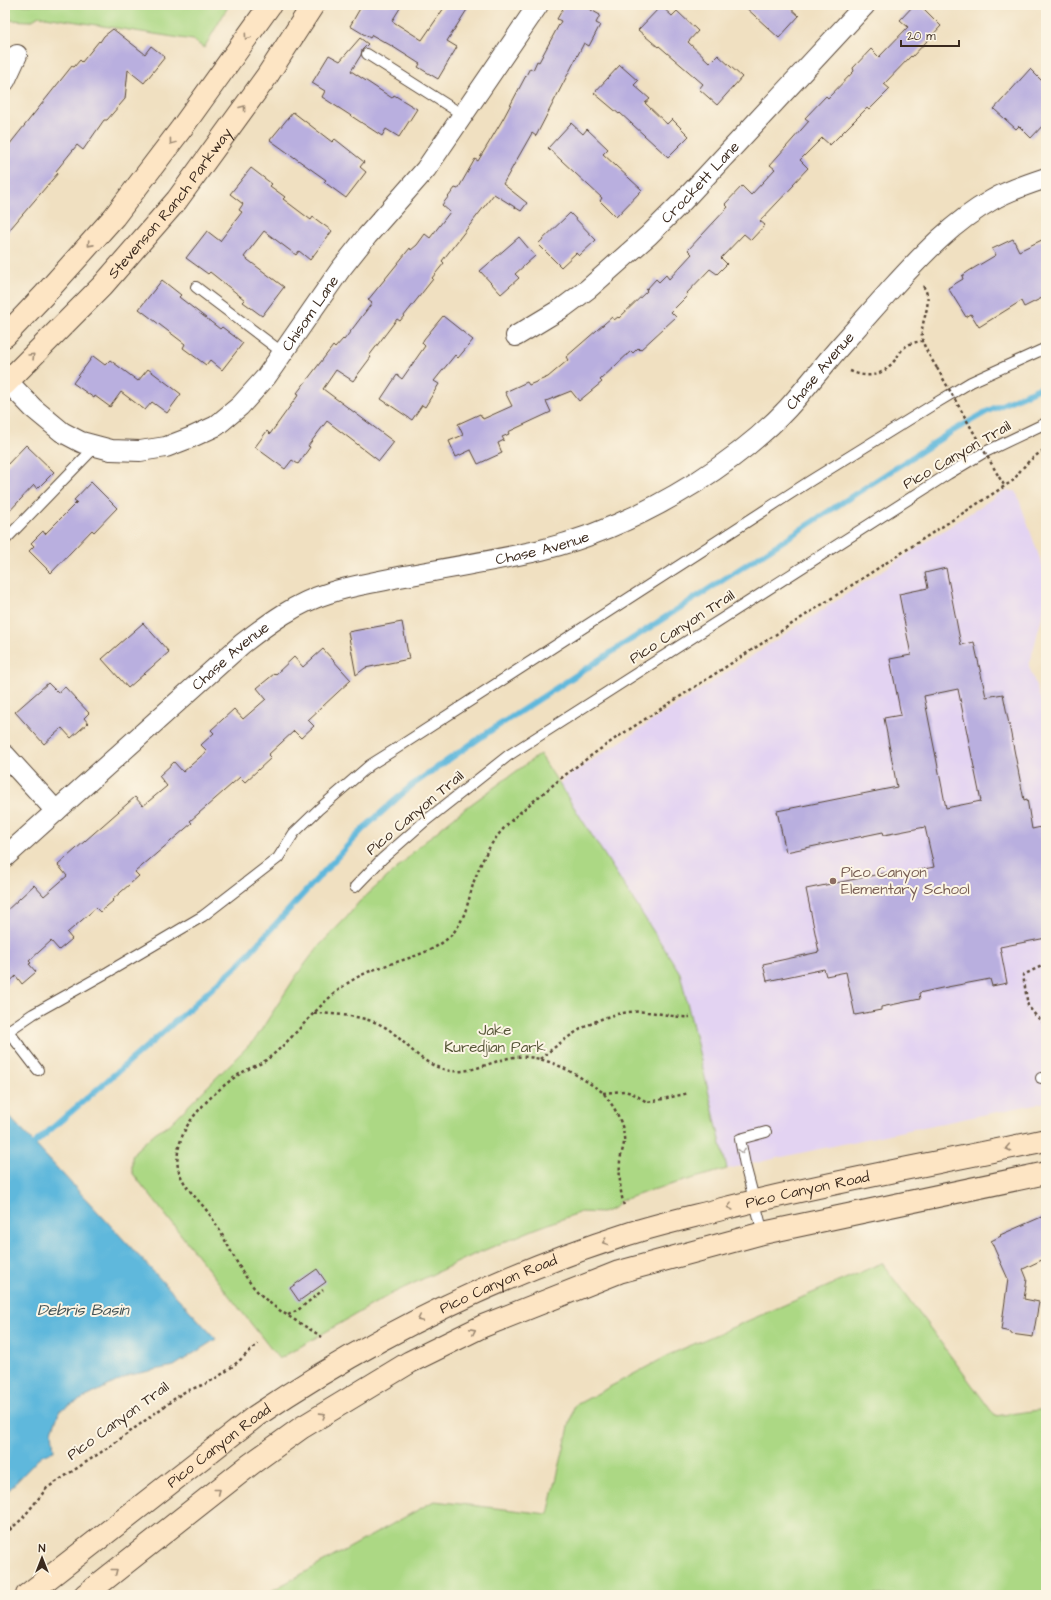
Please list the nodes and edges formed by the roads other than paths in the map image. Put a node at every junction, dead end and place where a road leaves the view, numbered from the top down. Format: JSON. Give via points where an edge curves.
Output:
{"nodes":[{"id":1,"x":270,"y":5,"type":"edge"},
{"id":2,"x":313,"y":5,"type":"edge"},
{"id":3,"x":538,"y":5,"type":"edge"},
{"id":4,"x":865,"y":5,"type":"edge"},
{"id":5,"x":367,"y":54,"type":"dead end"},
{"id":6,"x":17,"y":55,"type":"dead end"},
{"id":7,"x":5,"y":82,"type":"edge"},
{"id":8,"x":463,"y":115,"type":"junction"},
{"id":9,"x":1046,"y":178,"type":"edge"},
{"id":10,"x":196,"y":287,"type":"dead end"},
{"id":11,"x":5,"y":336,"type":"edge"},
{"id":12,"x":516,"y":336,"type":"dead end"},
{"id":13,"x":1046,"y":348,"type":"edge"},
{"id":14,"x":283,"y":353,"type":"junction"},
{"id":15,"x":6,"y":382,"type":"edge"},
{"id":16,"x":1046,"y":423,"type":"edge"},
{"id":17,"x":96,"y":446,"type":"junction"},
{"id":18,"x":5,"y":540,"type":"edge"},
{"id":19,"x":5,"y":755,"type":"edge"},
{"id":20,"x":56,"y":811,"type":"junction"},
{"id":21,"x":5,"y":857,"type":"edge"},
{"id":22,"x":355,"y":887,"type":"dead end"},
{"id":23,"x":7,"y":1032,"type":"edge"},
{"id":24,"x":38,"y":1070,"type":"dead end"},
{"id":25,"x":766,"y":1132,"type":"dead end"},
{"id":26,"x":1046,"y":1140,"type":"edge"},
{"id":27,"x":1046,"y":1173,"type":"edge"},
{"id":28,"x":755,"y":1201,"type":"junction"},
{"id":29,"x":763,"y":1233,"type":"junction"},
{"id":30,"x":26,"y":1595,"type":"edge"},
{"id":31,"x":85,"y":1595,"type":"edge"}],
"edges":[{"from":1,"to":11,"type":"main road","one_way":true,"via":[[186,123],[119,211]]},
{"from":15,"to":2,"type":"main road","name":"Stevenson Ranch Parkway","one_way":true,"via":[[103,284],[177,200],[267,76]]},
{"from":3,"to":8,"type":"street","name":"Chisom Lane"},
{"from":4,"to":12,"type":"street","name":"Crockett Lane","via":[[649,235],[564,308]]},
{"from":5,"to":8,"type":"lane"},
{"from":6,"to":7,"type":"street"},
{"from":8,"to":14,"type":"street","name":"Chisom Lane","via":[[426,169],[340,270]]},
{"from":9,"to":20,"type":"street","name":"Chase Avenue","via":[[994,199],[941,236],[787,408],[732,458],[694,484],[617,524],[578,539],[507,557],[359,585],[327,593],[296,607],[269,623],[242,644]]},
{"from":10,"to":14,"type":"lane"},
{"from":13,"to":23,"type":"lane","via":[[971,382],[931,406],[771,506],[370,765],[294,833],[278,858],[203,916],[33,1014]]},
{"from":14,"to":17,"type":"street","name":"Chisom Lane","via":[[240,406],[216,426],[166,447],[140,451],[111,450]]},
{"from":15,"to":17,"type":"street","name":"Chisom Lane","via":[[62,432],[81,442]]},
{"from":16,"to":22,"type":"lane","name":"Pico Canyon Trail","via":[[966,464],[509,755],[424,822]]},
{"from":17,"to":18,"type":"lane"},
{"from":19,"to":20,"type":"street"},
{"from":20,"to":21,"type":"street","name":"Chase Avenue"},
{"from":23,"to":24,"type":"lane"},
{"from":25,"to":28,"type":"lane","one_way":true,"via":[[740,1139],[744,1165]]},
{"from":26,"to":28,"type":"main road","name":"Pico Canyon Road","one_way":true},
{"from":27,"to":29,"type":"main road"},
{"from":28,"to":29,"type":"lane"},
{"from":28,"to":30,"type":"main road","name":"Pico Canyon Road","one_way":true,"via":[[647,1228],[557,1259],[486,1288],[414,1322],[294,1390],[256,1416]]},
{"from":31,"to":29,"type":"main road","one_way":true,"via":[[251,1464],[295,1433],[410,1362],[483,1326],[619,1272]]}]}
